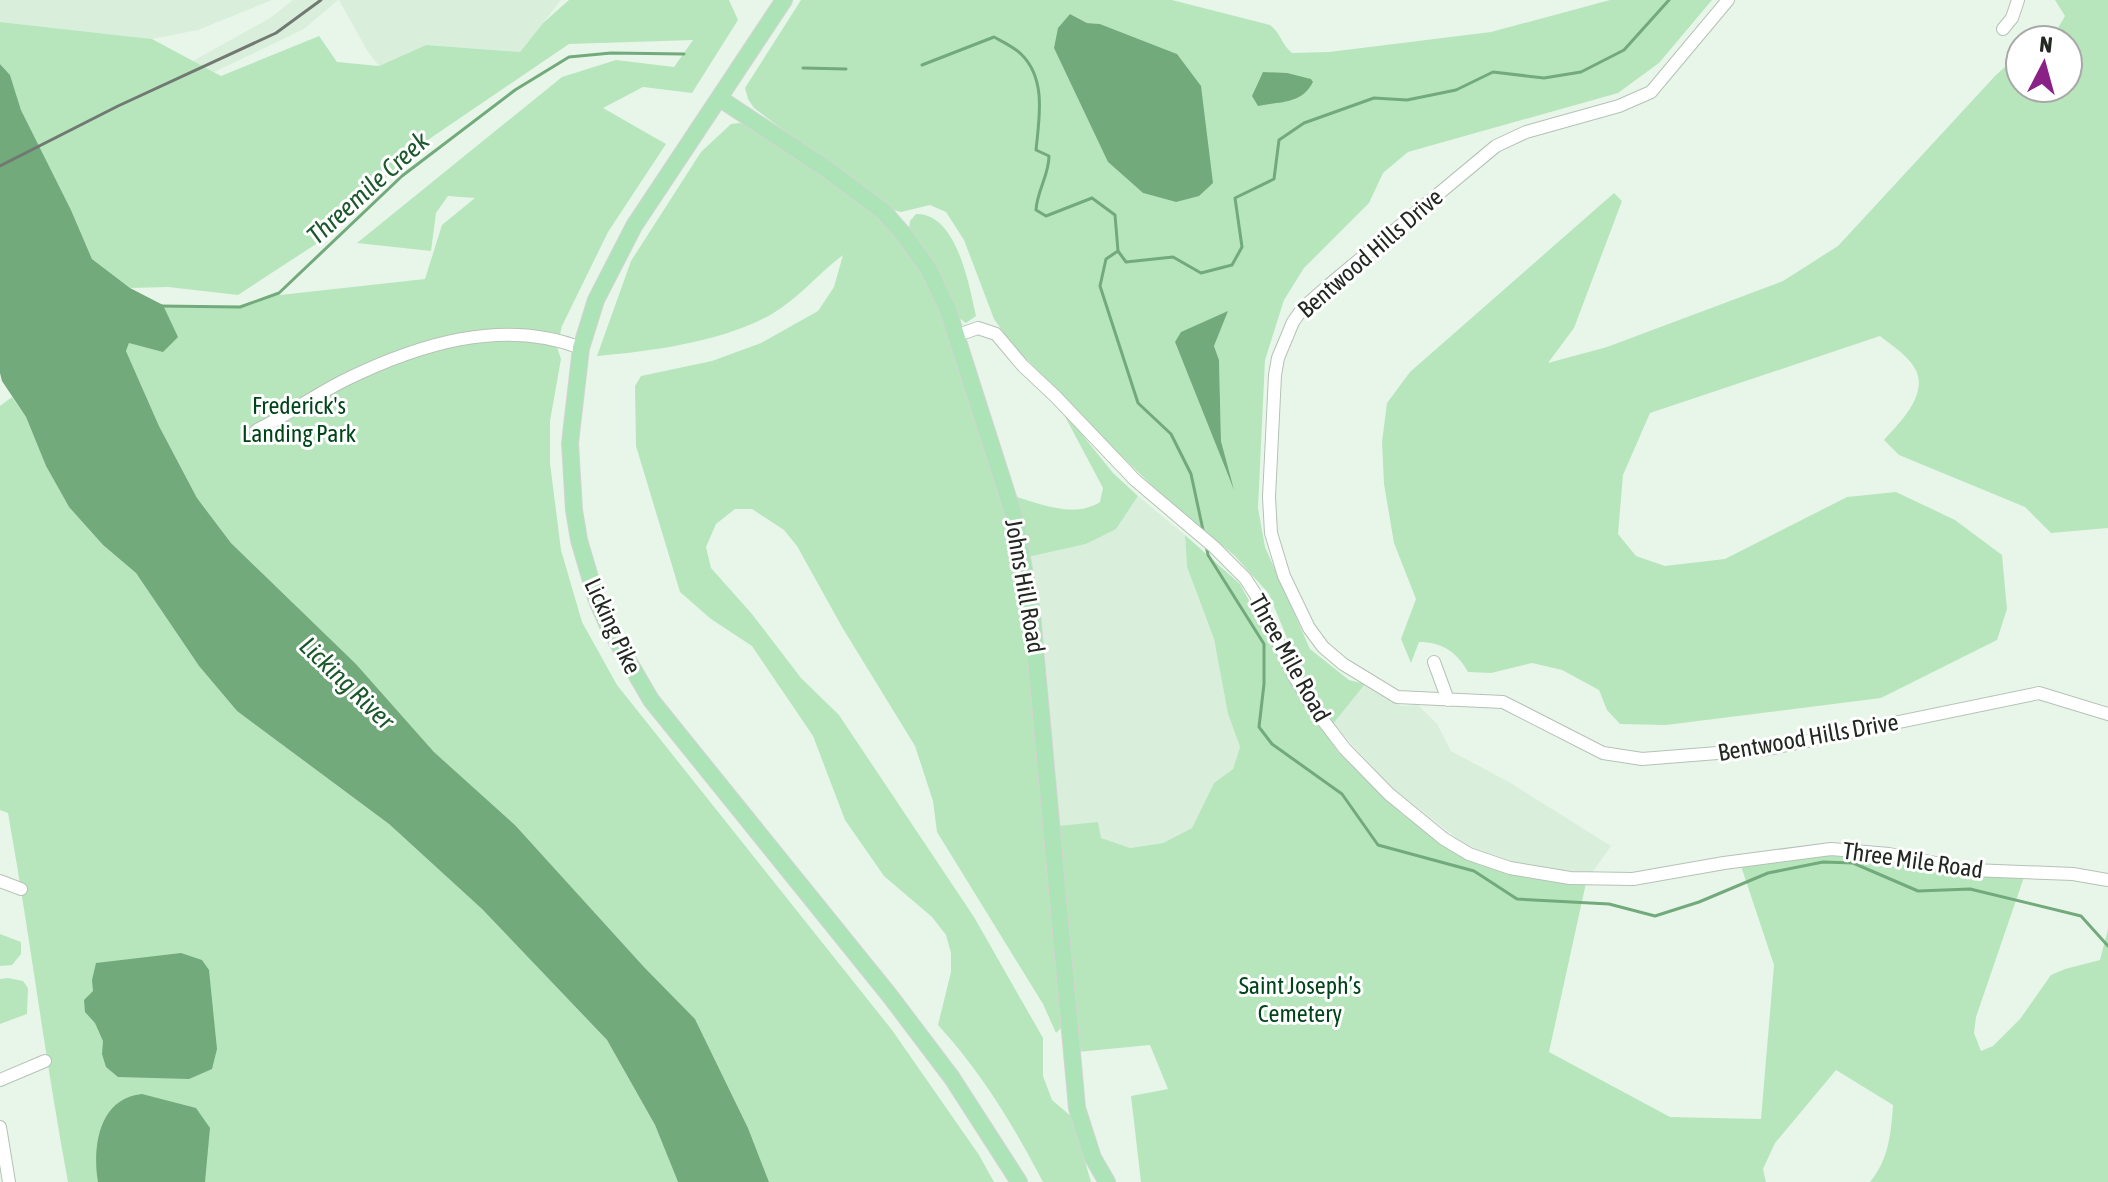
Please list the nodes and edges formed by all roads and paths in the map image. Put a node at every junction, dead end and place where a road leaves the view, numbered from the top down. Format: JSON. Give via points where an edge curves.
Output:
{"nodes":[{"id":1,"x":784,"y":0,"type":"edge"},
{"id":2,"x":1728,"y":0,"type":"edge"},
{"id":3,"x":2018,"y":0,"type":"edge"},
{"id":4,"x":2003,"y":29,"type":"dead end"},
{"id":5,"x":719,"y":98,"type":"junction"},
{"id":6,"x":955,"y":336,"type":"junction"},
{"id":7,"x":581,"y":348,"type":"junction"},
{"id":8,"x":257,"y":430,"type":"dead end"},
{"id":9,"x":1434,"y":662,"type":"dead end"},
{"id":10,"x":1448,"y":700,"type":"junction"},
{"id":11,"x":2108,"y":714,"type":"edge"},
{"id":12,"x":2108,"y":880,"type":"edge"},
{"id":13,"x":0,"y":881,"type":"edge"},
{"id":14,"x":21,"y":889,"type":"dead end"},
{"id":15,"x":45,"y":1061,"type":"dead end"},
{"id":16,"x":0,"y":1080,"type":"edge"},
{"id":17,"x":0,"y":1127,"type":"edge"},
{"id":18,"x":9,"y":1182,"type":"edge"},
{"id":19,"x":1019,"y":1182,"type":"edge"},
{"id":20,"x":1107,"y":1182,"type":"edge"}],
"edges":[{"from":1,"to":5,"type":"main road","name":"Licking Pike"},
{"from":2,"to":10,"type":"street","name":"Bentwood Hills Drive","via":[[1651,92],[1526,132],[1483,155],[1303,308],[1282,344],[1275,375],[1270,524],[1279,563],[1298,606],[1323,647],[1343,664],[1397,697]]},
{"from":3,"to":4,"type":"street"},
{"from":5,"to":6,"type":"main road","name":"Johns Hill Road","via":[[884,212],[928,268]]},
{"from":5,"to":7,"type":"main road","name":"Licking Pike","via":[[622,247],[596,300]]},
{"from":6,"to":12,"type":"street","name":"Three Mile Road","via":[[978,328],[996,334],[1135,480],[1245,578],[1294,676],[1345,749],[1415,816],[1486,861],[1563,878],[1633,879],[1820,849],[1851,849],[1972,870]]},
{"from":6,"to":20,"type":"main road","name":"Johns Hill Road","via":[[1021,548],[1040,686],[1077,1108]]},
{"from":7,"to":8,"type":"street","via":[[517,333],[442,344],[388,360]]},
{"from":7,"to":19,"type":"main road","name":"Licking Pike","via":[[570,443],[574,510],[586,570],[613,637],[651,700],[952,1078]]},
{"from":9,"to":10,"type":"street"},
{"from":10,"to":11,"type":"street","name":"Bentwood Hills Drive","via":[[1503,702],[1603,753],[1642,759],[1768,749],[2039,693]]},
{"from":13,"to":14,"type":"street"},
{"from":15,"to":16,"type":"street"},
{"from":17,"to":18,"type":"street"}]}
